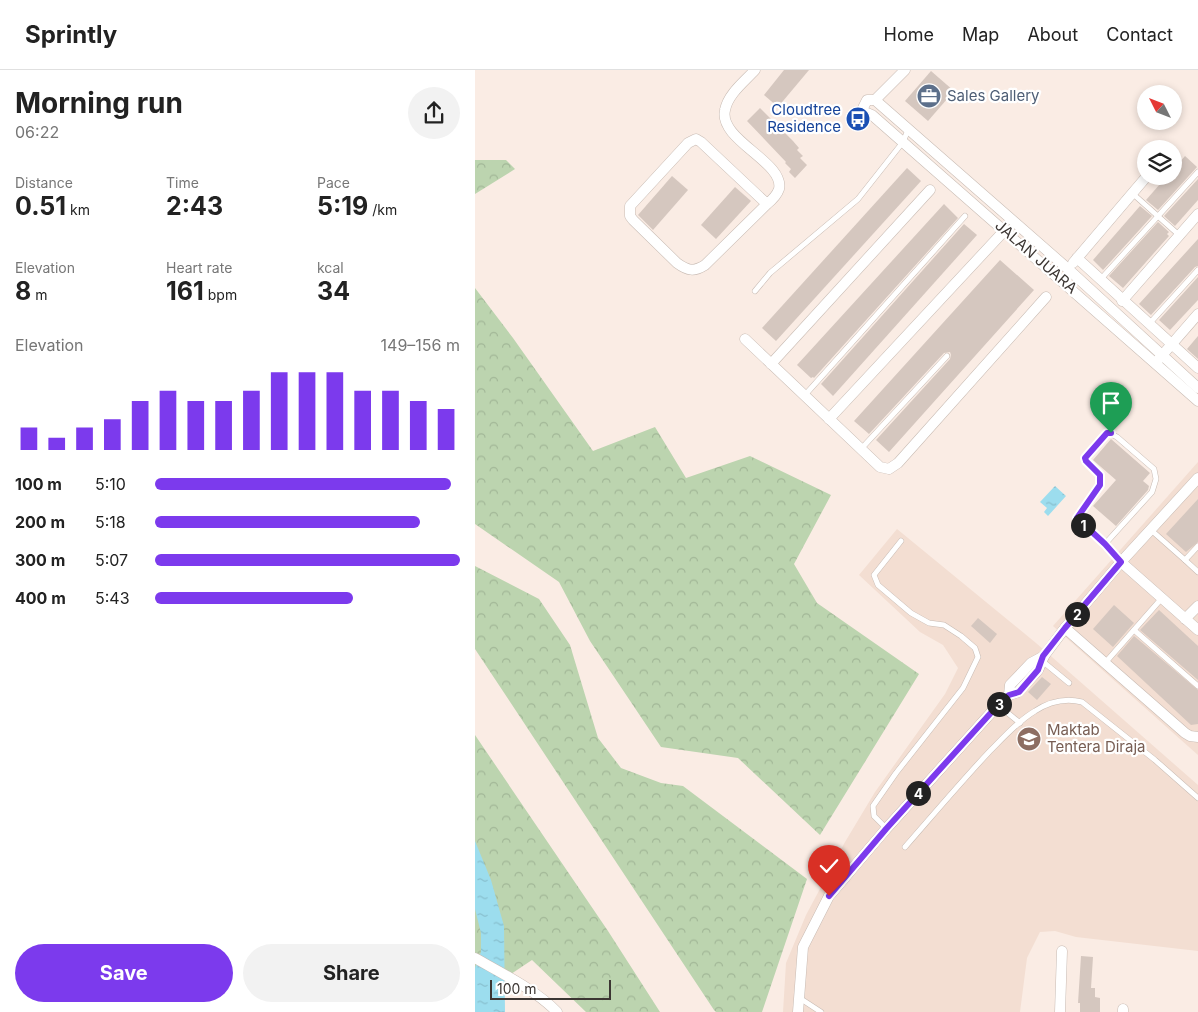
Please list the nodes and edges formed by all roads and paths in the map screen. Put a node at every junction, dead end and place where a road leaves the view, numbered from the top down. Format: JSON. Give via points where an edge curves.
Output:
{"nodes":[{"id":1,"x":755,"y":70,"type":"edge"},
{"id":2,"x":905,"y":70,"type":"edge"},
{"id":3,"x":875,"y":100,"type":"junction"},
{"id":4,"x":909,"y":130,"type":"junction"},
{"id":5,"x":903,"y":142,"type":"junction"},
{"id":6,"x":1198,"y":172,"type":"edge"},
{"id":7,"x":1139,"y":185,"type":"edge"},
{"id":8,"x":930,"y":190,"type":"dead end"},
{"id":9,"x":1132,"y":193,"type":"junction"},
{"id":10,"x":767,"y":204,"type":"junction"},
{"id":11,"x":1198,"y":214,"type":"edge"},
{"id":12,"x":965,"y":216,"type":"dead end"},
{"id":13,"x":1159,"y":216,"type":"junction"},
{"id":14,"x":1005,"y":230,"type":"junction"},
{"id":15,"x":1179,"y":235,"type":"junction"},
{"id":16,"x":1077,"y":258,"type":"junction"},
{"id":17,"x":1067,"y":268,"type":"junction"},
{"id":18,"x":1198,"y":270,"type":"edge"},
{"id":19,"x":1100,"y":280,"type":"junction"},
{"id":20,"x":755,"y":291,"type":"dead end"},
{"id":21,"x":1046,"y":297,"type":"dead end"},
{"id":22,"x":1122,"y":300,"type":"junction"},
{"id":23,"x":1198,"y":314,"type":"edge"},
{"id":24,"x":1149,"y":325,"type":"junction"},
{"id":25,"x":745,"y":339,"type":"dead end"},
{"id":26,"x":1172,"y":344,"type":"junction"},
{"id":27,"x":947,"y":356,"type":"dead end"},
{"id":28,"x":1159,"y":359,"type":"junction"},
{"id":29,"x":771,"y":364,"type":"junction"},
{"id":30,"x":1198,"y":368,"type":"edge"},
{"id":31,"x":1198,"y":388,"type":"edge"},
{"id":32,"x":804,"y":396,"type":"junction"},
{"id":33,"x":1198,"y":401,"type":"edge"},
{"id":34,"x":829,"y":419,"type":"junction"},
{"id":35,"x":861,"y":449,"type":"junction"},
{"id":36,"x":1198,"y":478,"type":"edge"},
{"id":37,"x":1151,"y":530,"type":"junction"},
{"id":38,"x":901,"y":541,"type":"dead end"},
{"id":39,"x":1105,"y":544,"type":"junction"},
{"id":40,"x":1198,"y":546,"type":"edge"},
{"id":41,"x":1185,"y":560,"type":"junction"},
{"id":42,"x":1121,"y":562,"type":"junction"},
{"id":43,"x":1198,"y":572,"type":"edge"},
{"id":44,"x":1162,"y":598,"type":"junction"},
{"id":45,"x":1198,"y":606,"type":"edge"},
{"id":46,"x":1185,"y":619,"type":"junction"},
{"id":47,"x":1065,"y":628,"type":"junction"},
{"id":48,"x":1134,"y":630,"type":"junction"},
{"id":49,"x":1198,"y":630,"type":"edge"},
{"id":50,"x":1042,"y":658,"type":"junction"},
{"id":51,"x":1104,"y":663,"type":"junction"},
{"id":52,"x":1069,"y":683,"type":"dead end"},
{"id":53,"x":1198,"y":686,"type":"edge"},
{"id":54,"x":998,"y":705,"type":"junction"},
{"id":55,"x":1019,"y":723,"type":"junction"},
{"id":56,"x":1198,"y":737,"type":"edge"},
{"id":57,"x":1198,"y":798,"type":"edge"},
{"id":58,"x":886,"y":829,"type":"junction"},
{"id":59,"x":905,"y":847,"type":"dead end"},
{"id":60,"x":1063,"y":951,"type":"dead end"},
{"id":61,"x":475,"y":958,"type":"edge"},
{"id":62,"x":798,"y":997,"type":"junction"},
{"id":63,"x":557,"y":1012,"type":"edge"},
{"id":64,"x":798,"y":1012,"type":"edge"},
{"id":65,"x":821,"y":1012,"type":"edge"},
{"id":66,"x":1060,"y":1012,"type":"edge"}],
"edges":[{"from":1,"to":10,"type":"street","via":[[731,97],[725,110],[726,122],[734,135],[767,164],[779,182],[778,190]]},
{"from":2,"to":3,"type":"street"},
{"from":3,"to":4,"type":"street","name":"JALAN JUARA"},
{"from":3,"to":5,"type":"street","name":"JALAN JUARA","via":[[867,100],[863,108],[865,112]]},
{"from":4,"to":5,"type":"lane"},
{"from":4,"to":17,"type":"street","name":"JALAN JUARA"},
{"from":5,"to":14,"type":"street","name":"JALAN JUARA"},
{"from":5,"to":20,"type":"lane","via":[[858,199],[770,272]]},
{"from":6,"to":13,"type":"lane"},
{"from":7,"to":9,"type":"street"},
{"from":8,"to":29,"type":"street"},
{"from":9,"to":13,"type":"lane"},
{"from":9,"to":16,"type":"street"},
{"from":10,"to":10,"type":"street","via":[[705,265],[691,270],[677,263],[633,220],[629,211],[630,206],[688,143],[696,140]]},
{"from":11,"to":15,"type":"street"},
{"from":12,"to":32,"type":"lane"},
{"from":13,"to":15,"type":"lane"},
{"from":13,"to":19,"type":"lane"},
{"from":14,"to":28,"type":"street","name":"JALAN JUARA"},
{"from":14,"to":34,"type":"street"},
{"from":15,"to":22,"type":"street"},
{"from":16,"to":17,"type":"street"},
{"from":16,"to":19,"type":"street"},
{"from":17,"to":28,"type":"street","name":"JALAN JUARA"},
{"from":18,"to":24,"type":"lane"},
{"from":19,"to":22,"type":"street"},
{"from":21,"to":35,"type":"street","via":[[898,463],[889,469],[880,466]]},
{"from":22,"to":24,"type":"street"},
{"from":23,"to":26,"type":"street"},
{"from":24,"to":26,"type":"street"},
{"from":25,"to":29,"type":"street"},
{"from":26,"to":28,"type":"street"},
{"from":26,"to":30,"type":"street"},
{"from":27,"to":35,"type":"lane"},
{"from":28,"to":31,"type":"street","name":"JALAN JUARA"},
{"from":28,"to":33,"type":"street","name":"JALAN JUARA"},
{"from":29,"to":32,"type":"street"},
{"from":32,"to":34,"type":"street"},
{"from":34,"to":35,"type":"street"},
{"from":36,"to":37,"type":"street"},
{"from":37,"to":41,"type":"lane"},
{"from":37,"to":42,"type":"street"},
{"from":38,"to":58,"type":"lane","via":[[874,575],[878,585],[911,613],[929,623],[944,625],[961,636],[975,648],[978,657],[963,688],[873,806],[874,816]]},
{"from":39,"to":39,"type":"lane","via":[[1152,492],[1156,479],[1154,469],[1109,432],[1085,458],[1100,475],[1100,485],[1077,518]]},
{"from":39,"to":42,"type":"lane"},
{"from":40,"to":41,"type":"lane"},
{"from":41,"to":43,"type":"lane"},
{"from":42,"to":44,"type":"street"},
{"from":42,"to":47,"type":"street"},
{"from":44,"to":46,"type":"street"},
{"from":44,"to":48,"type":"lane"},
{"from":45,"to":46,"type":"street"},
{"from":46,"to":49,"type":"street"},
{"from":47,"to":50,"type":"street"},
{"from":47,"to":51,"type":"street"},
{"from":48,"to":51,"type":"lane"},
{"from":48,"to":53,"type":"lane"},
{"from":50,"to":52,"type":"lane"},
{"from":50,"to":54,"type":"street","via":[[1031,664],[1010,685],[1009,695]]},
{"from":51,"to":56,"type":"street","via":[[1190,736]]},
{"from":54,"to":55,"type":"lane"},
{"from":54,"to":58,"type":"street"},
{"from":55,"to":57,"type":"lane","via":[[1052,703],[1082,702]]},
{"from":55,"to":59,"type":"lane"},
{"from":58,"to":62,"type":"street","via":[[829,896],[803,947]]},
{"from":60,"to":66,"type":"street"},
{"from":61,"to":63,"type":"street","via":[[521,985]]},
{"from":62,"to":64,"type":"street"},
{"from":62,"to":65,"type":"lane"}]}
